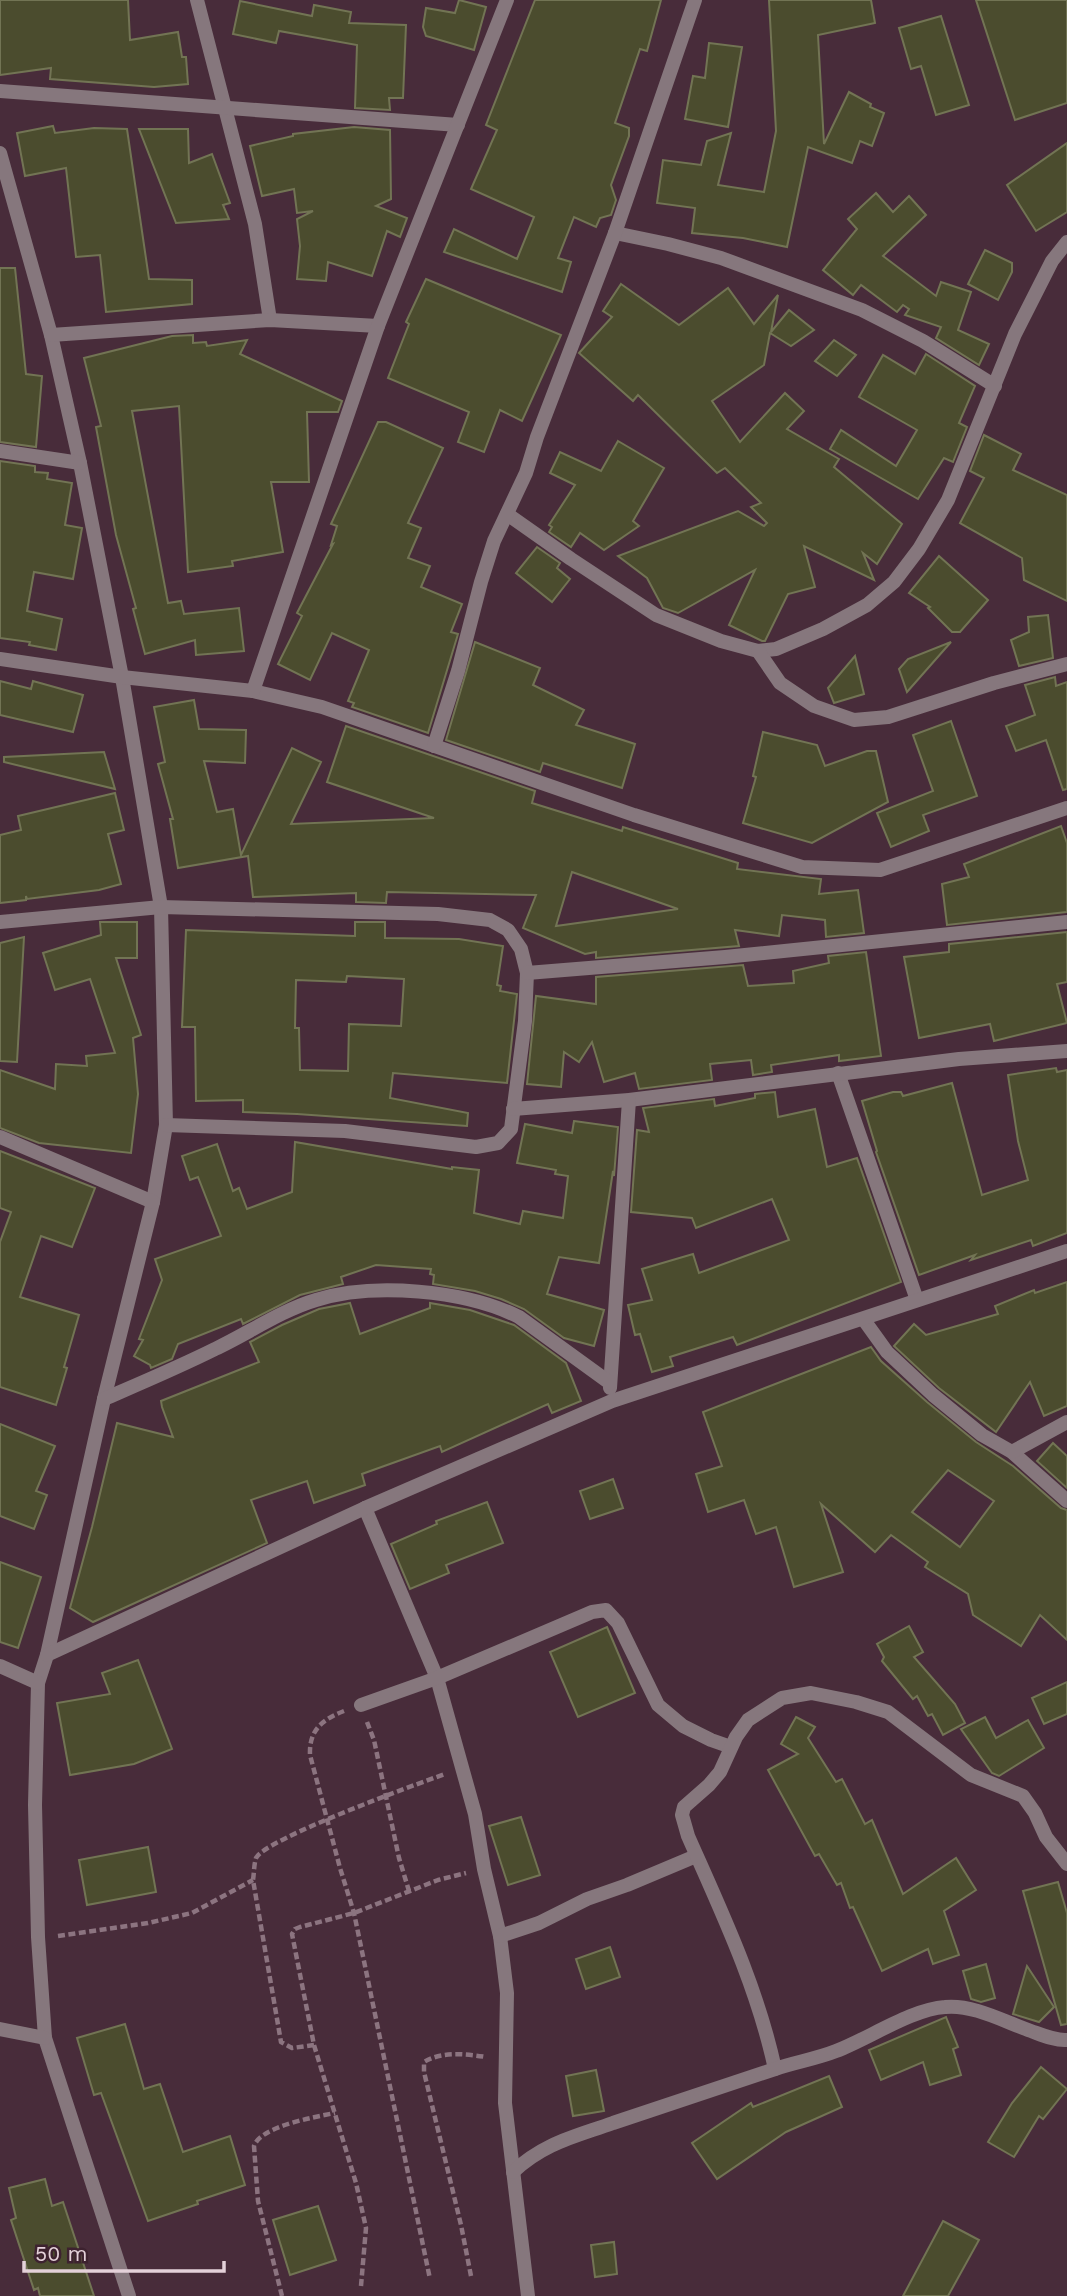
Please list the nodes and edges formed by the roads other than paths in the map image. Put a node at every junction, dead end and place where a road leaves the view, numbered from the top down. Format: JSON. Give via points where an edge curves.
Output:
{"nodes":[{"id":1,"x":197,"y":0,"type":"edge"},
{"id":2,"x":507,"y":0,"type":"edge"},
{"id":3,"x":695,"y":0,"type":"edge"},
{"id":4,"x":0,"y":91,"type":"edge"},
{"id":5,"x":224,"y":107,"type":"junction"},
{"id":6,"x":458,"y":125,"type":"junction"},
{"id":7,"x":0,"y":153,"type":"edge"},
{"id":8,"x":615,"y":233,"type":"junction"},
{"id":9,"x":1067,"y":242,"type":"edge"},
{"id":10,"x":270,"y":320,"type":"junction"},
{"id":11,"x":378,"y":326,"type":"junction"},
{"id":12,"x":51,"y":335,"type":"junction"},
{"id":13,"x":995,"y":386,"type":"junction"},
{"id":14,"x":0,"y":451,"type":"edge"},
{"id":15,"x":79,"y":463,"type":"junction"},
{"id":16,"x":507,"y":514,"type":"junction"},
{"id":17,"x":758,"y":651,"type":"junction"},
{"id":18,"x":0,"y":659,"type":"edge"},
{"id":19,"x":1067,"y":664,"type":"edge"},
{"id":20,"x":122,"y":677,"type":"junction"},
{"id":21,"x":253,"y":691,"type":"junction"},
{"id":22,"x":434,"y":746,"type":"junction"},
{"id":23,"x":1067,"y":808,"type":"edge"},
{"id":24,"x":161,"y":906,"type":"junction"},
{"id":25,"x":0,"y":922,"type":"edge"},
{"id":26,"x":1067,"y":922,"type":"edge"},
{"id":27,"x":527,"y":972,"type":"junction"},
{"id":28,"x":1067,"y":1051,"type":"edge"},
{"id":29,"x":838,"y":1073,"type":"junction"},
{"id":30,"x":629,"y":1100,"type":"junction"},
{"id":31,"x":513,"y":1109,"type":"junction"},
{"id":32,"x":166,"y":1125,"type":"junction"},
{"id":33,"x":0,"y":1137,"type":"edge"},
{"id":34,"x":153,"y":1202,"type":"junction"},
{"id":35,"x":1067,"y":1251,"type":"edge"},
{"id":36,"x":917,"y":1300,"type":"junction"},
{"id":37,"x":864,"y":1320,"type":"junction"},
{"id":38,"x":610,"y":1383,"type":"junction"},
{"id":39,"x":104,"y":1399,"type":"junction"},
{"id":40,"x":612,"y":1401,"type":"junction"},
{"id":41,"x":1067,"y":1422,"type":"edge"},
{"id":42,"x":1012,"y":1452,"type":"junction"},
{"id":43,"x":1067,"y":1501,"type":"edge"},
{"id":44,"x":365,"y":1508,"type":"junction"},
{"id":45,"x":47,"y":1655,"type":"junction"},
{"id":46,"x":0,"y":1665,"type":"edge"},
{"id":47,"x":437,"y":1678,"type":"junction"},
{"id":48,"x":38,"y":1683,"type":"junction"},
{"id":49,"x":361,"y":1705,"type":"road end"},
{"id":50,"x":731,"y":1747,"type":"junction"},
{"id":51,"x":696,"y":1856,"type":"junction"},
{"id":52,"x":1067,"y":1864,"type":"edge"},
{"id":53,"x":500,"y":1936,"type":"junction"},
{"id":54,"x":0,"y":2029,"type":"edge"},
{"id":55,"x":45,"y":2038,"type":"junction"},
{"id":56,"x":1067,"y":2040,"type":"edge"},
{"id":57,"x":775,"y":2069,"type":"junction"},
{"id":58,"x":513,"y":2172,"type":"junction"},
{"id":59,"x":129,"y":2296,"type":"edge"},
{"id":60,"x":528,"y":2296,"type":"edge"}],
"edges":[{"from":1,"to":5,"type":"street"},
{"from":2,"to":6,"type":"street"},
{"from":3,"to":8,"type":"street"},
{"from":4,"to":5,"type":"street"},
{"from":5,"to":6,"type":"street"},
{"from":5,"to":10,"type":"street","via":[[254,224]]},
{"from":6,"to":11,"type":"street"},
{"from":7,"to":12,"type":"street"},
{"from":8,"to":13,"type":"street","via":[[721,258],[852,306],[923,341]]},
{"from":8,"to":16,"type":"street"},
{"from":9,"to":13,"type":"street","via":[[1052,261],[1015,334]]},
{"from":10,"to":11,"type":"street"},
{"from":10,"to":12,"type":"street"},
{"from":11,"to":21,"type":"street"},
{"from":12,"to":15,"type":"street"},
{"from":13,"to":17,"type":"street","via":[[948,500],[894,582],[867,605],[823,629],[776,649]]},
{"from":14,"to":15,"type":"street"},
{"from":15,"to":20,"type":"street"},
{"from":16,"to":17,"type":"street","via":[[656,615]]},
{"from":16,"to":22,"type":"street","via":[[481,582]]},
{"from":17,"to":19,"type":"street","via":[[780,683],[814,706],[853,720],[900,714]]},
{"from":18,"to":20,"type":"street"},
{"from":20,"to":21,"type":"street"},
{"from":20,"to":24,"type":"street"},
{"from":21,"to":22,"type":"street","via":[[322,707]]},
{"from":22,"to":23,"type":"street","via":[[802,867],[880,870]]},
{"from":24,"to":25,"type":"street"},
{"from":24,"to":27,"type":"street","via":[[438,914],[491,920],[508,930],[521,949]]},
{"from":24,"to":32,"type":"street"},
{"from":26,"to":27,"type":"street","via":[[738,956]]},
{"from":27,"to":31,"type":"street"},
{"from":28,"to":29,"type":"street"},
{"from":29,"to":30,"type":"street"},
{"from":29,"to":36,"type":"street"},
{"from":30,"to":31,"type":"street"},
{"from":30,"to":38,"type":"street"},
{"from":31,"to":32,"type":"street","via":[[511,1129],[498,1143],[476,1147],[345,1131]]},
{"from":32,"to":34,"type":"street"},
{"from":33,"to":34,"type":"street"},
{"from":34,"to":39,"type":"street"},
{"from":35,"to":36,"type":"street"},
{"from":36,"to":37,"type":"street"},
{"from":37,"to":40,"type":"street"},
{"from":37,"to":42,"type":"street","via":[[887,1352],[943,1405]]},
{"from":38,"to":39,"type":"street","via":[[506,1310],[398,1290],[315,1300]]},
{"from":38,"to":40,"type":"street"},
{"from":39,"to":45,"type":"street"},
{"from":40,"to":44,"type":"street"},
{"from":41,"to":42,"type":"street"},
{"from":42,"to":43,"type":"street"},
{"from":44,"to":45,"type":"street"},
{"from":44,"to":47,"type":"street"},
{"from":45,"to":48,"type":"street"},
{"from":46,"to":48,"type":"street"},
{"from":47,"to":49,"type":"street"},
{"from":47,"to":50,"type":"street","via":[[606,1610],[618,1623],[658,1706],[683,1726]]},
{"from":47,"to":53,"type":"street","via":[[475,1814]]},
{"from":48,"to":55,"type":"street","via":[[35,1805]]},
{"from":50,"to":51,"type":"street","via":[[720,1772],[684,1807],[682,1815]]},
{"from":50,"to":52,"type":"street","via":[[748,1720],[797,1694],[811,1693],[888,1712],[971,1775],[1023,1796]]},
{"from":51,"to":53,"type":"street"},
{"from":51,"to":57,"type":"street","via":[[746,1966]]},
{"from":53,"to":58,"type":"street","via":[[508,1993],[505,2103]]},
{"from":54,"to":55,"type":"street"},
{"from":55,"to":59,"type":"street"},
{"from":56,"to":57,"type":"street","via":[[973,2010],[942,2007],[836,2052]]},
{"from":57,"to":58,"type":"street","via":[[545,2147]]},
{"from":58,"to":60,"type":"street"}]}
